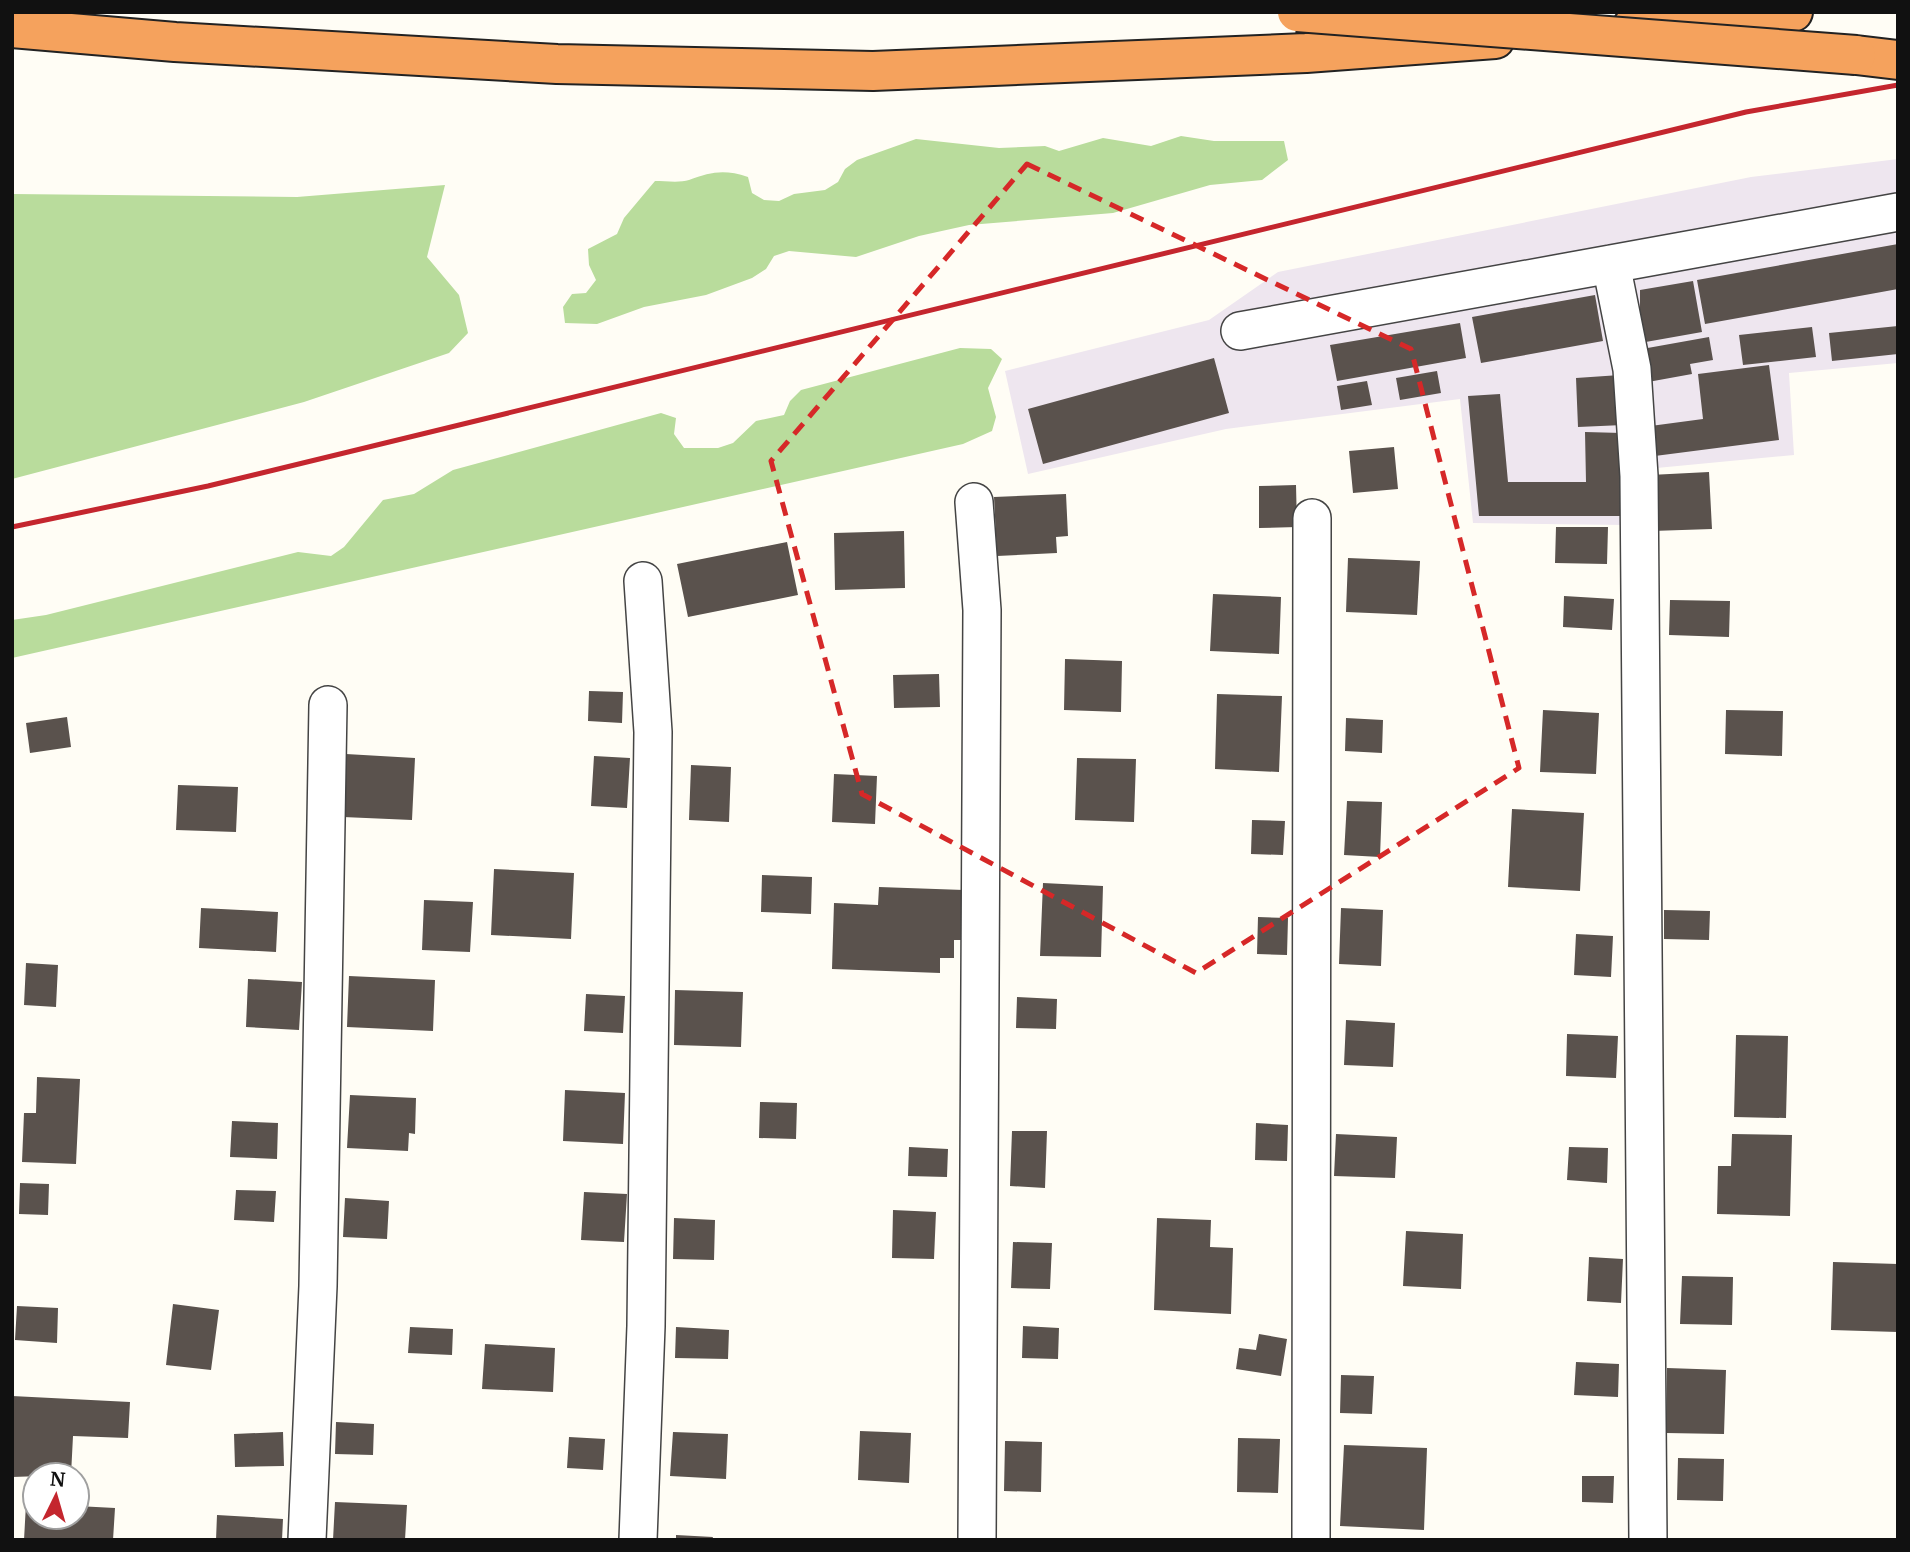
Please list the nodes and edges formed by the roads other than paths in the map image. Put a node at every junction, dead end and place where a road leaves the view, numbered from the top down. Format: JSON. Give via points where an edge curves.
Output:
{"nodes":[{"id":1,"x":1297,"y":12,"type":"edge"},
{"id":2,"x":1793,"y":12,"type":"edge"},
{"id":3,"x":12,"y":28,"type":"edge"},
{"id":4,"x":1898,"y":60,"type":"edge"},
{"id":5,"x":1898,"y":212,"type":"edge"},
{"id":6,"x":1611,"y":264,"type":"junction"},
{"id":7,"x":1240,"y":331,"type":"dead end"},
{"id":8,"x":974,"y":502,"type":"dead end"},
{"id":9,"x":1312,"y":518,"type":"dead end"},
{"id":10,"x":643,"y":581,"type":"dead end"},
{"id":11,"x":328,"y":705,"type":"dead end"},
{"id":12,"x":307,"y":1540,"type":"edge"},
{"id":13,"x":638,"y":1540,"type":"edge"},
{"id":14,"x":977,"y":1540,"type":"edge"},
{"id":15,"x":1311,"y":1540,"type":"edge"},
{"id":16,"x":1648,"y":1540,"type":"edge"}],
"edges":[{"from":1,"to":4,"type":"highway","bridge":true},
{"from":2,"to":3,"type":"highway","bridge":true,"via":[[1306,53],[873,71],[557,64]]},
{"from":5,"to":6,"type":"lane"},
{"from":6,"to":7,"type":"lane"},
{"from":6,"to":16,"type":"lane","via":[[1632,369],[1639,476]]},
{"from":8,"to":14,"type":"lane","via":[[982,610]]},
{"from":9,"to":15,"type":"lane"},
{"from":10,"to":13,"type":"lane","via":[[653,732],[646,1326]]},
{"from":11,"to":12,"type":"lane","via":[[318,1286]]}]}
